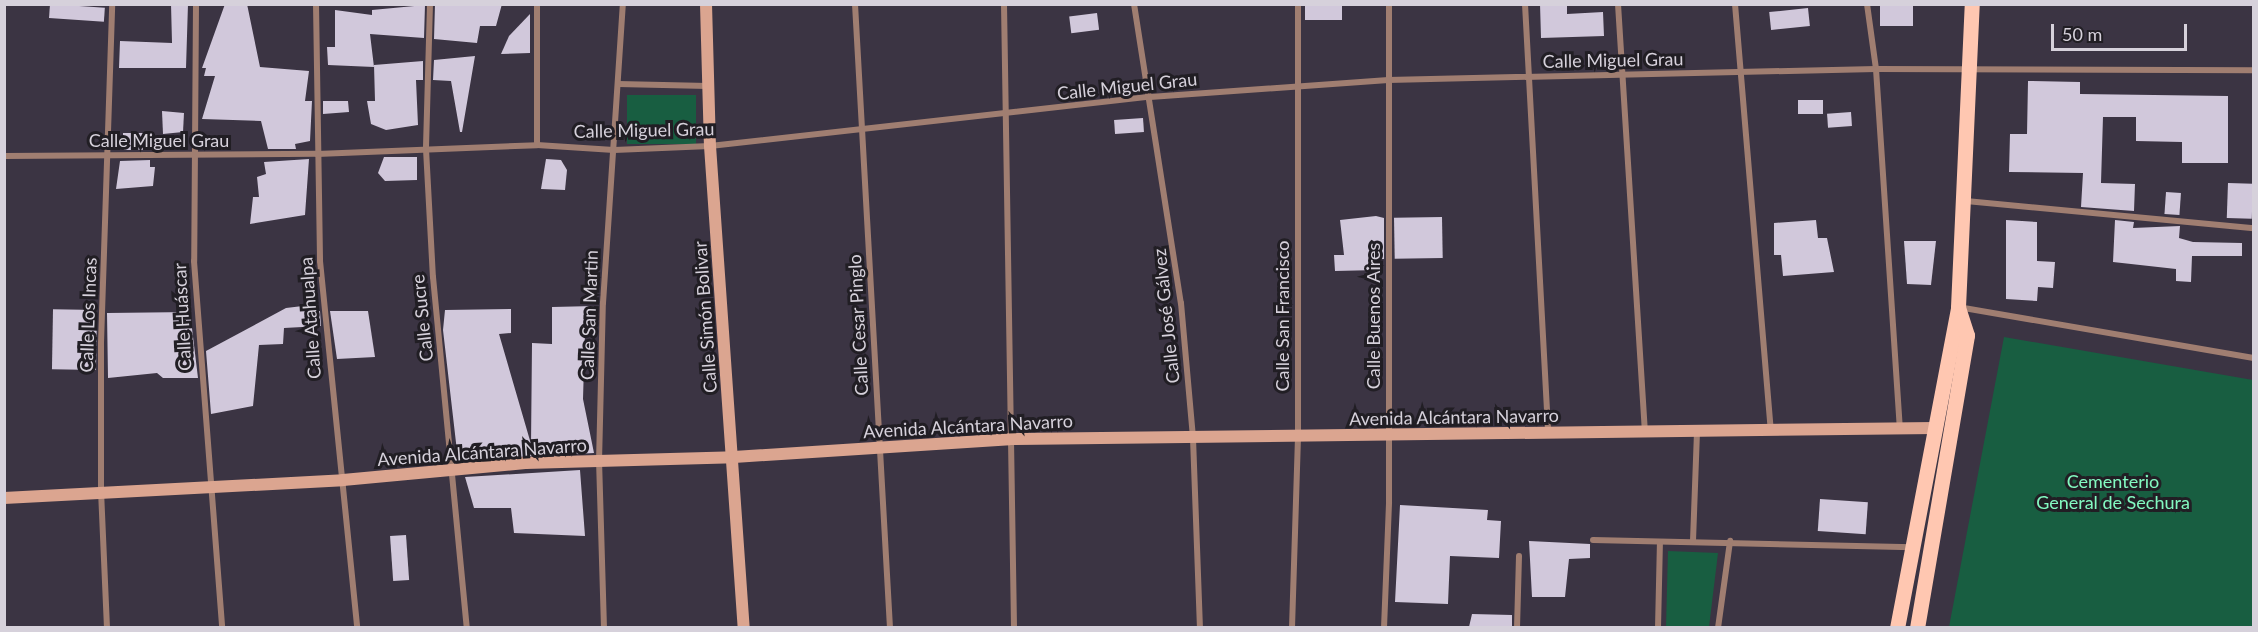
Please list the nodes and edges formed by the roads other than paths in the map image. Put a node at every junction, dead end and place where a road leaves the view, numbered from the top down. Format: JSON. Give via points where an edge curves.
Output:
{"nodes":[{"id":1,"x":112,"y":4,"type":"edge"},
{"id":2,"x":196,"y":4,"type":"edge"},
{"id":3,"x":316,"y":4,"type":"edge"},
{"id":4,"x":430,"y":4,"type":"edge"},
{"id":5,"x":537,"y":4,"type":"edge"},
{"id":6,"x":623,"y":4,"type":"edge"},
{"id":7,"x":706,"y":4,"type":"edge"},
{"id":8,"x":855,"y":4,"type":"edge"},
{"id":9,"x":1004,"y":4,"type":"edge"},
{"id":10,"x":1134,"y":4,"type":"edge"},
{"id":11,"x":1298,"y":4,"type":"edge"},
{"id":12,"x":1389,"y":4,"type":"edge"},
{"id":13,"x":1525,"y":4,"type":"edge"},
{"id":14,"x":1618,"y":4,"type":"edge"},
{"id":15,"x":1735,"y":4,"type":"edge"},
{"id":16,"x":1867,"y":4,"type":"edge"},
{"id":17,"x":1971,"y":4,"type":"edge"},
{"id":18,"x":1876,"y":69,"type":"junction"},
{"id":19,"x":2253,"y":70,"type":"edge"},
{"id":20,"x":1970,"y":71,"type":"junction"},
{"id":21,"x":1744,"y":72,"type":"junction"},
{"id":22,"x":1620,"y":74,"type":"junction"},
{"id":23,"x":1529,"y":76,"type":"junction"},
{"id":24,"x":1388,"y":80,"type":"junction"},
{"id":25,"x":618,"y":84,"type":"junction"},
{"id":26,"x":1296,"y":84,"type":"junction"},
{"id":27,"x":708,"y":86,"type":"junction"},
{"id":28,"x":1150,"y":98,"type":"junction"},
{"id":29,"x":1008,"y":114,"type":"junction"},
{"id":30,"x":862,"y":128,"type":"junction"},
{"id":31,"x":537,"y":145,"type":"junction"},
{"id":32,"x":710,"y":146,"type":"junction"},
{"id":33,"x":426,"y":149,"type":"junction"},
{"id":34,"x":614,"y":150,"type":"junction"},
{"id":35,"x":196,"y":154,"type":"junction"},
{"id":36,"x":317,"y":154,"type":"junction"},
{"id":37,"x":110,"y":155,"type":"junction"},
{"id":38,"x":4,"y":156,"type":"edge"},
{"id":39,"x":1966,"y":201,"type":"junction"},
{"id":40,"x":2253,"y":228,"type":"edge"},
{"id":41,"x":1958,"y":307,"type":"junction"},
{"id":42,"x":2253,"y":358,"type":"edge"},
{"id":43,"x":1900,"y":428,"type":"junction"},
{"id":44,"x":1935,"y":428,"type":"junction"},
{"id":45,"x":1772,"y":429,"type":"junction"},
{"id":46,"x":1645,"y":432,"type":"junction"},
{"id":47,"x":1548,"y":433,"type":"junction"},
{"id":48,"x":1696,"y":433,"type":"junction"},
{"id":49,"x":1389,"y":435,"type":"junction"},
{"id":50,"x":1298,"y":437,"type":"junction"},
{"id":51,"x":1193,"y":438,"type":"junction"},
{"id":52,"x":1010,"y":439,"type":"junction"},
{"id":53,"x":880,"y":447,"type":"junction"},
{"id":54,"x":734,"y":457,"type":"junction"},
{"id":55,"x":599,"y":462,"type":"junction"},
{"id":56,"x":453,"y":469,"type":"junction"},
{"id":57,"x":343,"y":480,"type":"junction"},
{"id":58,"x":210,"y":488,"type":"junction"},
{"id":59,"x":100,"y":492,"type":"junction"},
{"id":60,"x":4,"y":498,"type":"edge"},
{"id":61,"x":1593,"y":540,"type":"dead end"},
{"id":62,"x":1693,"y":541,"type":"junction"},
{"id":63,"x":1660,"y":542,"type":"junction"},
{"id":64,"x":1730,"y":542,"type":"junction"},
{"id":65,"x":1913,"y":547,"type":"junction"},
{"id":66,"x":1519,"y":556,"type":"dead end"},
{"id":67,"x":107,"y":627,"type":"edge"},
{"id":68,"x":222,"y":627,"type":"edge"},
{"id":69,"x":357,"y":627,"type":"edge"},
{"id":70,"x":467,"y":627,"type":"edge"},
{"id":71,"x":604,"y":627,"type":"edge"},
{"id":72,"x":744,"y":627,"type":"edge"},
{"id":73,"x":890,"y":627,"type":"edge"},
{"id":74,"x":1014,"y":627,"type":"edge"},
{"id":75,"x":1200,"y":627,"type":"edge"},
{"id":76,"x":1292,"y":627,"type":"edge"},
{"id":77,"x":1384,"y":627,"type":"edge"},
{"id":78,"x":1517,"y":627,"type":"edge"},
{"id":79,"x":1658,"y":627,"type":"edge"},
{"id":80,"x":1718,"y":627,"type":"edge"},
{"id":81,"x":1897,"y":627,"type":"edge"},
{"id":82,"x":1917,"y":627,"type":"edge"}],
"edges":[{"from":1,"to":37,"type":"street","name":"Calle Los Incas"},
{"from":2,"to":35,"type":"street","name":"Calle Huáscar"},
{"from":3,"to":36,"type":"street","name":"Calle Atahualpa"},
{"from":4,"to":33,"type":"street","name":"Calle Sucre"},
{"from":5,"to":31,"type":"street"},
{"from":6,"to":25,"type":"street","name":"Calle San Martin"},
{"from":7,"to":27,"type":"street","name":"Calle Simón Bolivar"},
{"from":8,"to":30,"type":"street","name":"Calle Cesar Pinglo"},
{"from":9,"to":29,"type":"street"},
{"from":10,"to":28,"type":"street","name":"Calle José Gálvez"},
{"from":11,"to":26,"type":"street","name":"Calle San Francisco"},
{"from":12,"to":24,"type":"street","name":"Calle Buenos Aires"},
{"from":13,"to":23,"type":"street"},
{"from":14,"to":22,"type":"street"},
{"from":15,"to":21,"type":"street"},
{"from":16,"to":18,"type":"street"},
{"from":17,"to":20,"type":"main road"},
{"from":18,"to":20,"type":"street","name":"Calle Miguel Grau"},
{"from":18,"to":21,"type":"street","name":"Calle Miguel Grau"},
{"from":18,"to":43,"type":"street"},
{"from":19,"to":20,"type":"street","name":"Calle Miguel Grau"},
{"from":20,"to":39,"type":"main road"},
{"from":21,"to":22,"type":"street","name":"Calle Miguel Grau"},
{"from":21,"to":45,"type":"street"},
{"from":22,"to":23,"type":"street","name":"Calle Miguel Grau"},
{"from":22,"to":46,"type":"street"},
{"from":23,"to":24,"type":"street","name":"Calle Miguel Grau"},
{"from":23,"to":47,"type":"street"},
{"from":24,"to":26,"type":"street","name":"Calle Miguel Grau"},
{"from":24,"to":49,"type":"street","name":"Calle Buenos Aires"},
{"from":25,"to":27,"type":"street"},
{"from":25,"to":34,"type":"street","name":"Calle San Martin"},
{"from":26,"to":28,"type":"street","name":"Calle Miguel Grau"},
{"from":26,"to":50,"type":"street","name":"Calle San Francisco"},
{"from":27,"to":32,"type":"street","name":"Calle Simón Bolivar"},
{"from":28,"to":29,"type":"street","name":"Calle Miguel Grau"},
{"from":28,"to":51,"type":"street","name":"Calle José Gálvez","via":[[1181,303]]},
{"from":29,"to":30,"type":"street","name":"Calle Miguel Grau"},
{"from":29,"to":52,"type":"street"},
{"from":30,"to":32,"type":"street","name":"Calle Miguel Grau"},
{"from":30,"to":53,"type":"street","name":"Calle Cesar Pinglo"},
{"from":31,"to":33,"type":"street","name":"Calle Miguel Grau"},
{"from":31,"to":34,"type":"street","name":"Calle Miguel Grau"},
{"from":32,"to":34,"type":"street","name":"Calle Miguel Grau"},
{"from":32,"to":54,"type":"street","name":"Calle Simón Bolivar"},
{"from":33,"to":36,"type":"street","name":"Calle Miguel Grau"},
{"from":33,"to":56,"type":"street","name":"Calle Sucre","via":[[433,277]]},
{"from":34,"to":55,"type":"street","name":"Calle San Martin","via":[[603,303]]},
{"from":35,"to":36,"type":"street","name":"Calle Miguel Grau"},
{"from":35,"to":37,"type":"street","name":"Calle Miguel Grau"},
{"from":35,"to":58,"type":"street","name":"Calle Huáscar","via":[[194,261]]},
{"from":36,"to":57,"type":"street","name":"Calle Atahualpa","via":[[325,330]]},
{"from":37,"to":38,"type":"street","name":"Calle Miguel Grau"},
{"from":37,"to":59,"type":"street","name":"Calle Los Incas","via":[[101,343]]},
{"from":39,"to":40,"type":"street"},
{"from":39,"to":41,"type":"main road"},
{"from":41,"to":42,"type":"street"},
{"from":41,"to":44,"type":"main road"},
{"from":41,"to":82,"type":"main road","via":[[1967,335]]},
{"from":43,"to":44,"type":"street","name":"Avenida Alcántara Navarro"},
{"from":43,"to":45,"type":"street","name":"Avenida Alcántara Navarro"},
{"from":44,"to":65,"type":"main road"},
{"from":45,"to":48,"type":"street","name":"Avenida Alcántara Navarro"},
{"from":46,"to":47,"type":"street","name":"Avenida Alcántara Navarro"},
{"from":46,"to":48,"type":"street","name":"Avenida Alcántara Navarro"},
{"from":47,"to":49,"type":"street","name":"Avenida Alcántara Navarro"},
{"from":48,"to":62,"type":"street"},
{"from":49,"to":50,"type":"street","name":"Avenida Alcántara Navarro"},
{"from":49,"to":77,"type":"street","name":"Calle Buenos Aires"},
{"from":50,"to":51,"type":"street","name":"Avenida Alcántara Navarro"},
{"from":50,"to":76,"type":"street","name":"Calle San Francisco"},
{"from":51,"to":52,"type":"street","name":"Avenida Alcántara Navarro"},
{"from":51,"to":75,"type":"street","name":"Calle José Gálvez"},
{"from":52,"to":53,"type":"street","name":"Avenida Alcántara Navarro"},
{"from":52,"to":74,"type":"street"},
{"from":53,"to":54,"type":"street","name":"Avenida Alcántara Navarro"},
{"from":53,"to":73,"type":"street","name":"Calle Cesar Pinglo"},
{"from":54,"to":55,"type":"street","name":"Avenida Alcántara Navarro"},
{"from":54,"to":72,"type":"street","name":"Calle Simón Bolivar"},
{"from":55,"to":56,"type":"street","name":"Avenida Alcántara Navarro"},
{"from":55,"to":71,"type":"street","name":"Calle San Martin"},
{"from":56,"to":57,"type":"street","name":"Avenida Alcántara Navarro"},
{"from":56,"to":70,"type":"street","name":"Calle Sucre"},
{"from":57,"to":58,"type":"street","name":"Avenida Alcántara Navarro"},
{"from":57,"to":69,"type":"street","name":"Calle Atahualpa"},
{"from":58,"to":59,"type":"street","name":"Avenida Alcántara Navarro"},
{"from":58,"to":68,"type":"street","name":"Calle Huáscar"},
{"from":59,"to":60,"type":"street","name":"Avenida Alcántara Navarro"},
{"from":59,"to":67,"type":"street","name":"Calle Los Incas"},
{"from":61,"to":63,"type":"street"},
{"from":62,"to":63,"type":"street"},
{"from":62,"to":64,"type":"street"},
{"from":63,"to":79,"type":"street"},
{"from":64,"to":65,"type":"street"},
{"from":64,"to":80,"type":"street"},
{"from":65,"to":81,"type":"main road"},
{"from":66,"to":78,"type":"street"}]}
